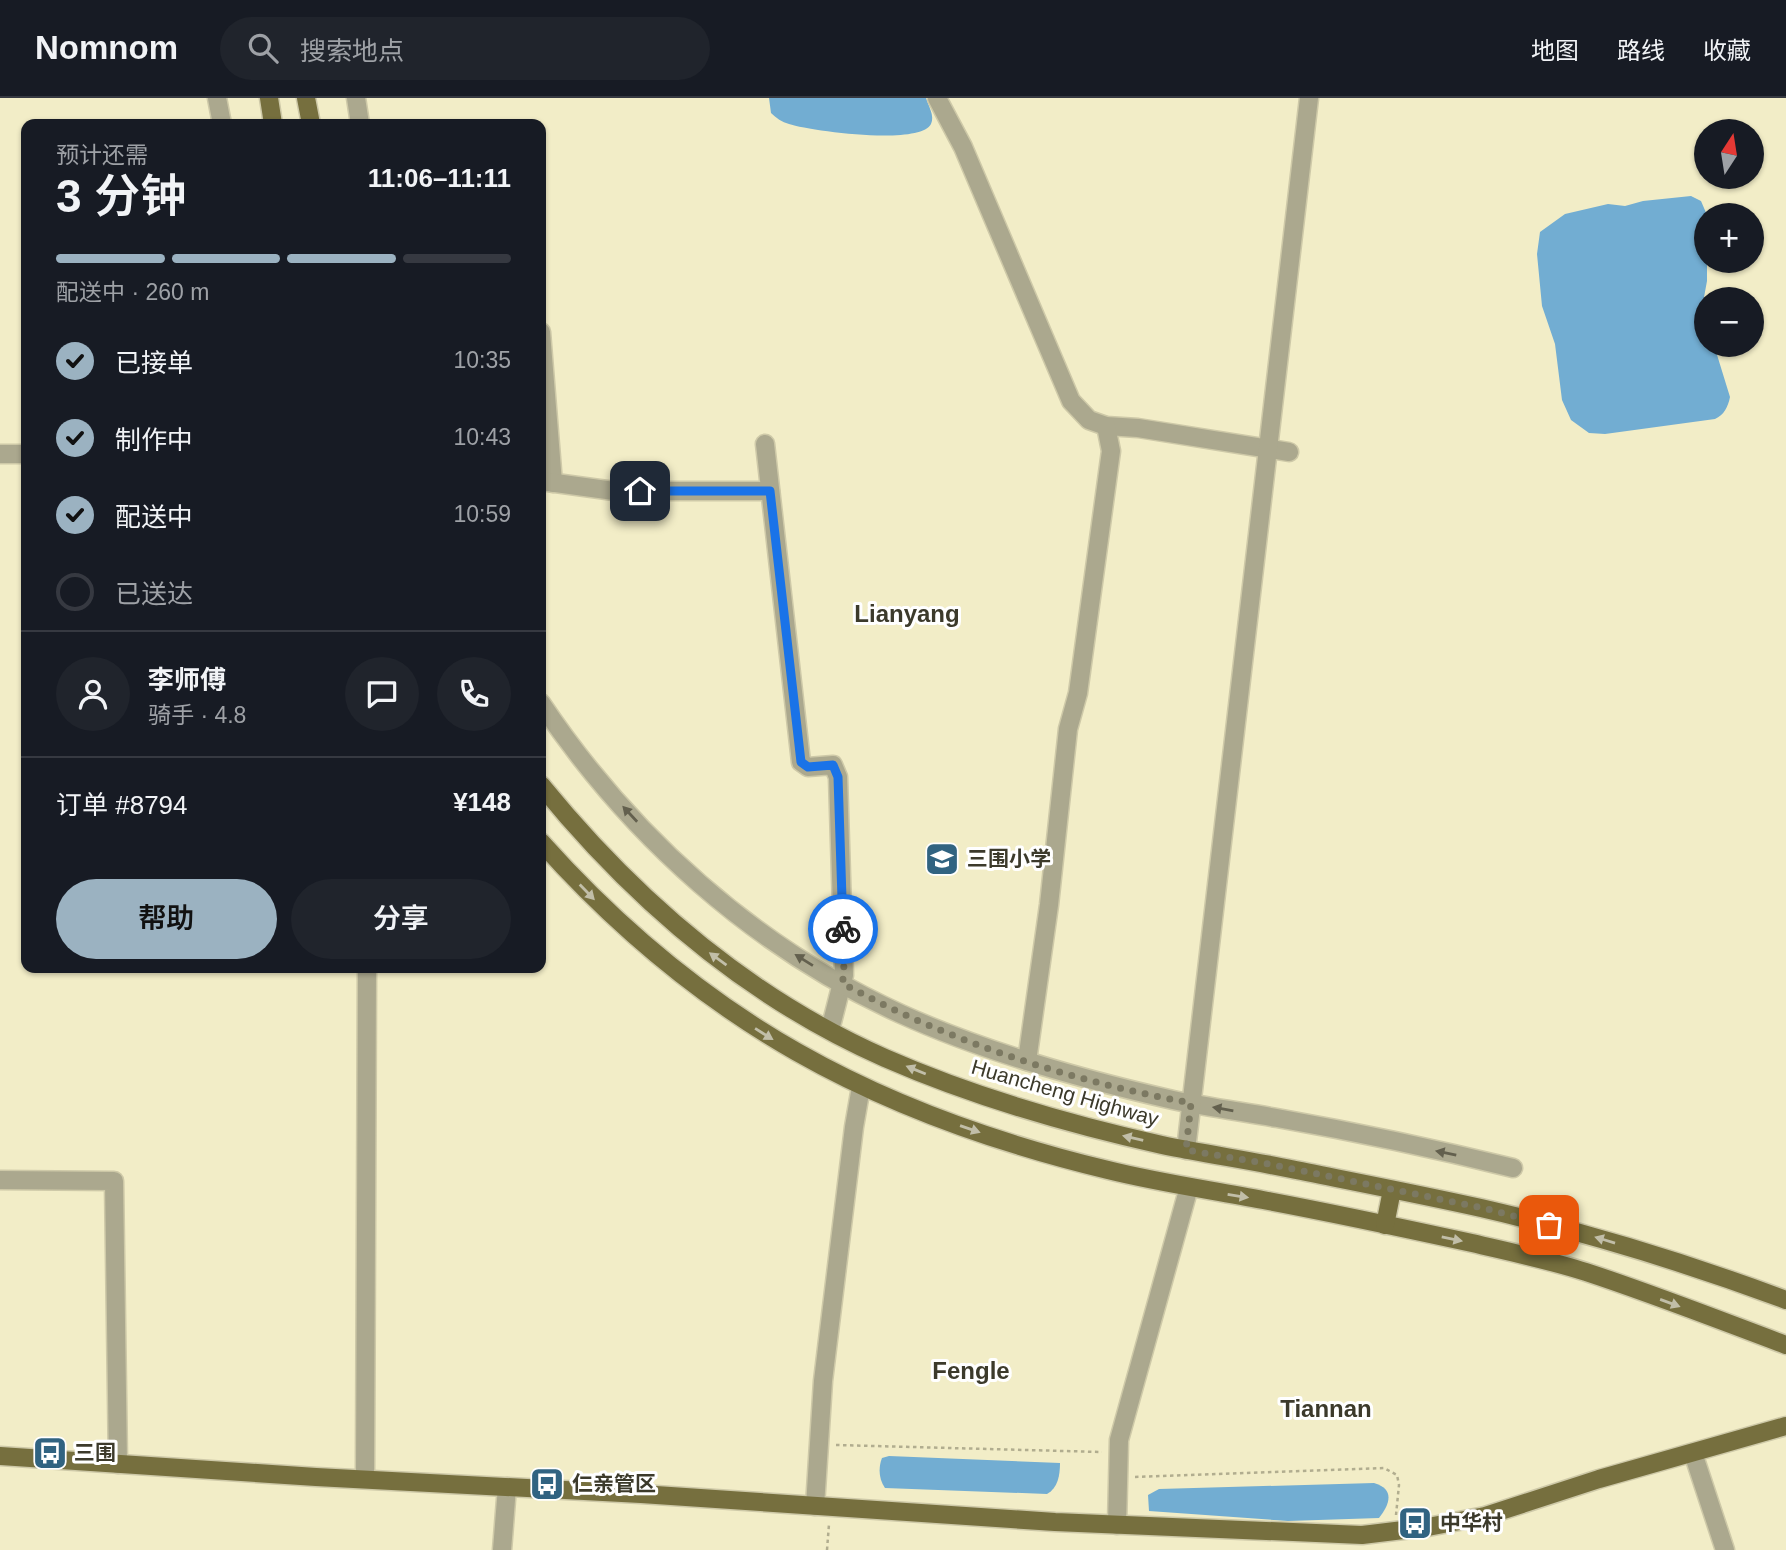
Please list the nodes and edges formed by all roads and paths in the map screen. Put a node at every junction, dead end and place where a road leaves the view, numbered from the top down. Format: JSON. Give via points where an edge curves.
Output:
{"nodes":[{"id":1,"x":217,"y":98,"type":"edge"},
{"id":2,"x":269,"y":98,"type":"edge"},
{"id":3,"x":306,"y":98,"type":"edge"},
{"id":4,"x":356,"y":98,"type":"edge"},
{"id":5,"x":937,"y":98,"type":"edge"},
{"id":6,"x":1309,"y":98,"type":"edge"},
{"id":7,"x":221,"y":119,"type":"edge"},
{"id":8,"x":272,"y":119,"type":"edge"},
{"id":9,"x":310,"y":119,"type":"edge"},
{"id":10,"x":359,"y":119,"type":"edge"},
{"id":11,"x":1106,"y":426,"type":"junction"},
{"id":12,"x":765,"y":444,"type":"dead end"},
{"id":13,"x":1268,"y":449,"type":"junction"},
{"id":14,"x":1289,"y":452,"type":"dead end"},
{"id":15,"x":0,"y":454,"type":"edge"},
{"id":16,"x":21,"y":454,"type":"edge"},
{"id":17,"x":546,"y":457,"type":"edge"},
{"id":18,"x":547,"y":482,"type":"edge"},
{"id":19,"x":770,"y":491,"type":"junction"},
{"id":20,"x":546,"y":710,"type":"edge"},
{"id":21,"x":546,"y":791,"type":"edge"},
{"id":22,"x":546,"y":847,"type":"edge"},
{"id":23,"x":367,"y":973,"type":"edge"},
{"id":24,"x":842,"y":983,"type":"junction"},
{"id":25,"x":830,"y":1030,"type":"junction"},
{"id":26,"x":1027,"y":1061,"type":"junction"},
{"id":27,"x":861,"y":1087,"type":"junction"},
{"id":28,"x":1191,"y":1103,"type":"junction"},
{"id":29,"x":1186,"y":1150,"type":"junction"},
{"id":30,"x":1513,"y":1168,"type":"dead end"},
{"id":31,"x":0,"y":1180,"type":"edge"},
{"id":32,"x":1189,"y":1187,"type":"junction"},
{"id":33,"x":1392,"y":1190,"type":"junction"},
{"id":34,"x":1385,"y":1225,"type":"junction"},
{"id":35,"x":1786,"y":1300,"type":"edge"},
{"id":36,"x":1786,"y":1345,"type":"edge"},
{"id":37,"x":1785,"y":1425,"type":"edge"},
{"id":38,"x":819,"y":1445,"type":"junction"},
{"id":39,"x":1119,"y":1452,"type":"junction"},
{"id":40,"x":1693,"y":1453,"type":"junction"},
{"id":41,"x":0,"y":1456,"type":"edge"},
{"id":42,"x":118,"y":1464,"type":"junction"},
{"id":43,"x":1118,"y":1478,"type":"junction"},
{"id":44,"x":365,"y":1479,"type":"junction"},
{"id":45,"x":507,"y":1487,"type":"junction"},
{"id":46,"x":822,"y":1506,"type":"junction"},
{"id":47,"x":1117,"y":1525,"type":"junction"},
{"id":48,"x":1393,"y":1532,"type":"junction"},
{"id":49,"x":502,"y":1550,"type":"edge"},
{"id":50,"x":827,"y":1550,"type":"edge"},
{"id":51,"x":1725,"y":1550,"type":"edge"}],
"edges":[{"from":1,"to":7,"type":"street"},
{"from":2,"to":8,"type":"main road"},
{"from":3,"to":9,"type":"main road"},
{"from":4,"to":10,"type":"street"},
{"from":5,"to":11,"type":"street","via":[[963,147],[1071,401],[1089,420]]},
{"from":6,"to":13,"type":"street"},
{"from":11,"to":13,"type":"street"},
{"from":11,"to":26,"type":"street","via":[[1111,450],[1078,693],[1068,729]]},
{"from":12,"to":19,"type":"street"},
{"from":13,"to":14,"type":"street"},
{"from":13,"to":28,"type":"street"},
{"from":15,"to":16,"type":"street"},
{"from":17,"to":18,"type":"street"},
{"from":18,"to":19,"type":"street","via":[[614,491]]},
{"from":19,"to":24,"type":"street","via":[[801,762],[808,767],[833,765],[838,777]]},
{"from":24,"to":20,"type":"street","one_way":true,"via":[[769,938],[714,896],[601,783]]},
{"from":25,"to":21,"type":"main road","name":"Huancheng Highway","one_way":true,"via":[[742,976],[679,928],[603,856]]},
{"from":22,"to":27,"type":"main road","one_way":true,"via":[[615,919],[687,981],[775,1040]]},
{"from":23,"to":44,"type":"street"},
{"from":24,"to":25,"type":"street"},
{"from":24,"to":26,"type":"street","via":[[902,1014]]},
{"from":29,"to":25,"type":"main road","name":"Huancheng Highway","one_way":true,"via":[[1016,1106],[894,1062]]},
{"from":26,"to":28,"type":"street"},
{"from":27,"to":32,"type":"main road","one_way":true,"via":[[1005,1141]]},
{"from":27,"to":38,"type":"street"},
{"from":28,"to":29,"type":"street"},
{"from":30,"to":28,"type":"street","one_way":true},
{"from":29,"to":33,"type":"main road","name":"Huancheng Highway"},
{"from":31,"to":42,"type":"street","via":[[114,1181]]},
{"from":32,"to":34,"type":"main road","one_way":true},
{"from":32,"to":39,"type":"street","via":[[1128,1404]]},
{"from":33,"to":34,"type":"main road"},
{"from":35,"to":33,"type":"main road","name":"Huancheng Highway","one_way":true,"via":[[1594,1237]]},
{"from":34,"to":36,"type":"main road","one_way":true,"via":[[1584,1271]]},
{"from":37,"to":40,"type":"main road"},
{"from":38,"to":39,"type":"path"},
{"from":38,"to":46,"type":"street"},
{"from":39,"to":43,"type":"street"},
{"from":40,"to":48,"type":"main road","via":[[1485,1516]]},
{"from":40,"to":51,"type":"street"},
{"from":41,"to":42,"type":"main road"},
{"from":42,"to":44,"type":"main road"},
{"from":43,"to":47,"type":"street"},
{"from":43,"to":48,"type":"path","via":[[1384,1468],[1397,1475],[1399,1485]]},
{"from":44,"to":45,"type":"main road"},
{"from":45,"to":46,"type":"main road"},
{"from":45,"to":49,"type":"street"},
{"from":46,"to":47,"type":"main road"},
{"from":46,"to":50,"type":"path"},
{"from":47,"to":48,"type":"main road","via":[[1362,1535]]}]}
